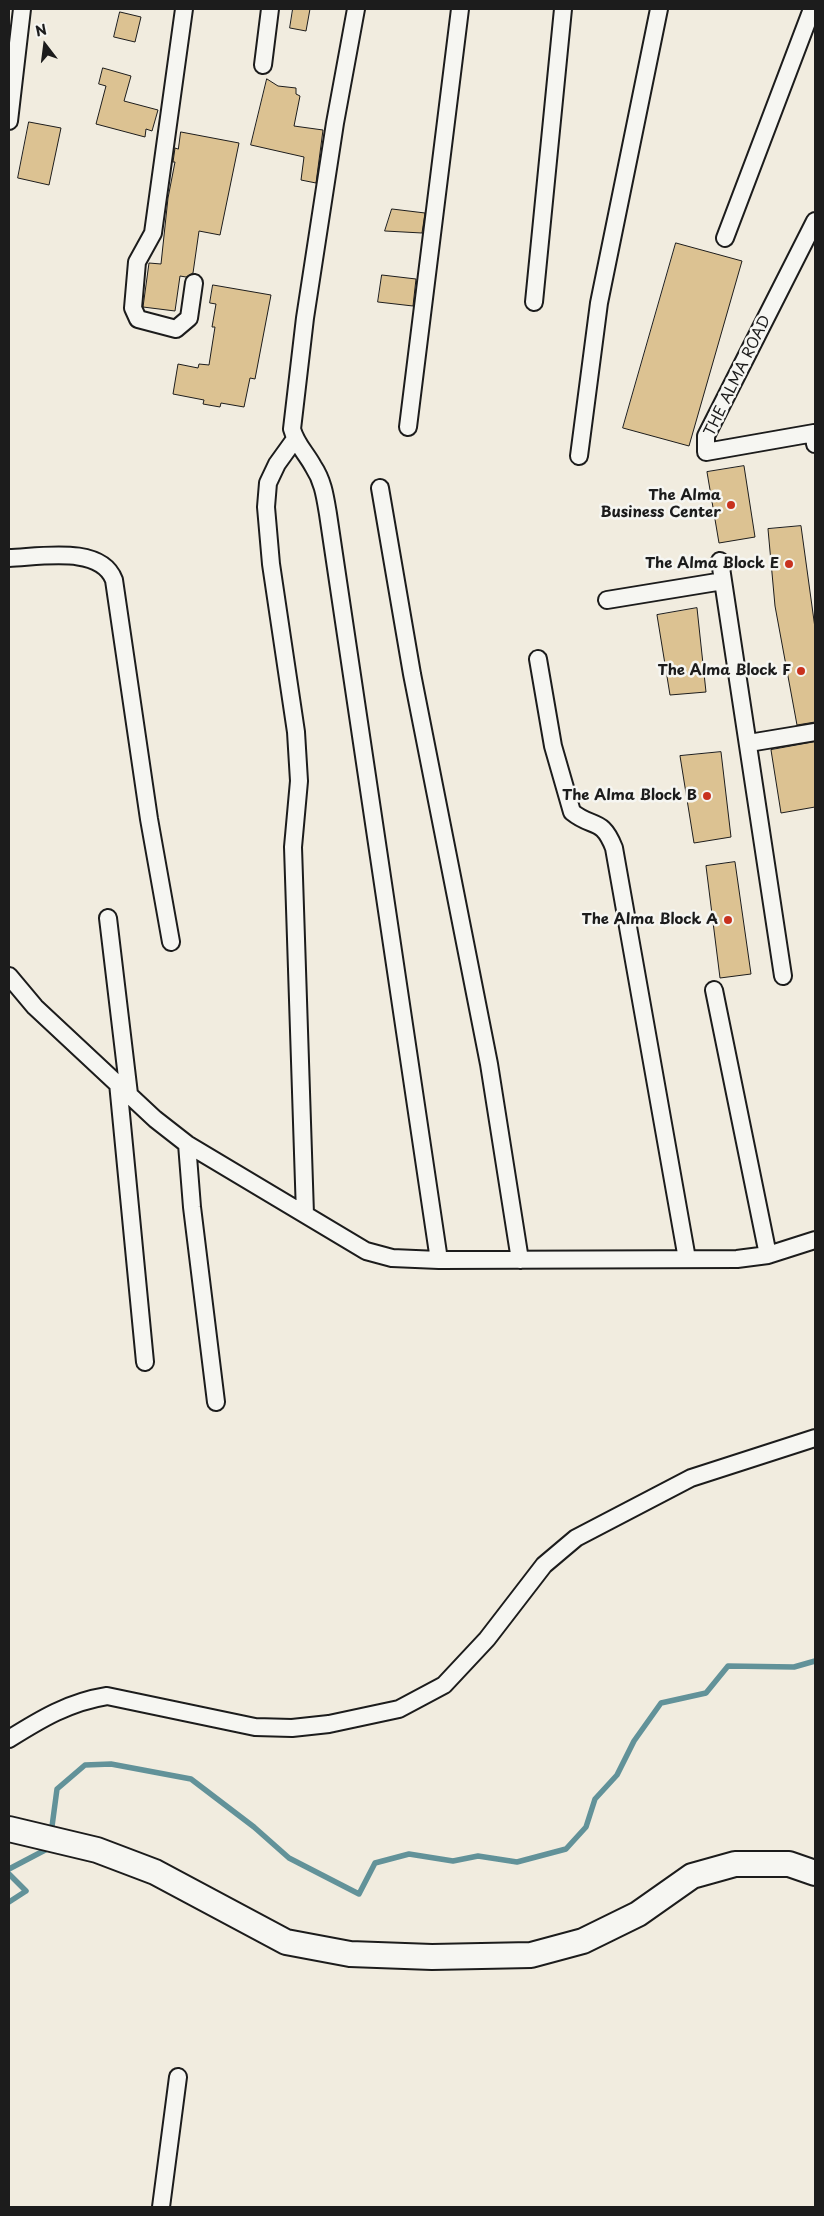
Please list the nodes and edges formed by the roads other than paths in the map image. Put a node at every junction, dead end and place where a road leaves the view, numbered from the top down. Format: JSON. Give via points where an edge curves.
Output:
{"nodes":[{"id":1,"x":22,"y":9,"type":"edge"},
{"id":2,"x":184,"y":9,"type":"edge"},
{"id":3,"x":270,"y":9,"type":"edge"},
{"id":4,"x":356,"y":9,"type":"edge"},
{"id":5,"x":460,"y":9,"type":"edge"},
{"id":6,"x":563,"y":9,"type":"edge"},
{"id":7,"x":659,"y":9,"type":"edge"},
{"id":8,"x":812,"y":9,"type":"edge"},
{"id":9,"x":263,"y":65,"type":"dead end"},
{"id":10,"x":9,"y":121,"type":"edge"},
{"id":11,"x":815,"y":221,"type":"edge"},
{"id":12,"x":725,"y":238,"type":"dead end"},
{"id":13,"x":194,"y":283,"type":"dead end"},
{"id":14,"x":534,"y":302,"type":"dead end"},
{"id":15,"x":408,"y":427,"type":"dead end"},
{"id":16,"x":294,"y":438,"type":"junction"},
{"id":17,"x":815,"y":444,"type":"edge"},
{"id":18,"x":579,"y":456,"type":"dead end"},
{"id":19,"x":380,"y":488,"type":"dead end"},
{"id":20,"x":9,"y":558,"type":"edge"},
{"id":21,"x":720,"y":561,"type":"dead end"},
{"id":22,"x":723,"y":581,"type":"junction"},
{"id":23,"x":606,"y":600,"type":"dead end"},
{"id":24,"x":538,"y":659,"type":"dead end"},
{"id":25,"x":815,"y":732,"type":"edge"},
{"id":26,"x":749,"y":743,"type":"junction"},
{"id":27,"x":108,"y":918,"type":"dead end"},
{"id":28,"x":171,"y":942,"type":"dead end"},
{"id":29,"x":9,"y":976,"type":"edge"},
{"id":30,"x":783,"y":976,"type":"dead end"},
{"id":31,"x":714,"y":990,"type":"dead end"},
{"id":32,"x":124,"y":1089,"type":"junction"},
{"id":33,"x":187,"y":1144,"type":"junction"},
{"id":34,"x":305,"y":1214,"type":"junction"},
{"id":35,"x":815,"y":1240,"type":"edge"},
{"id":36,"x":768,"y":1255,"type":"junction"},
{"id":37,"x":686,"y":1259,"type":"junction"},
{"id":38,"x":439,"y":1260,"type":"junction"},
{"id":39,"x":520,"y":1260,"type":"junction"},
{"id":40,"x":145,"y":1362,"type":"dead end"},
{"id":41,"x":216,"y":1402,"type":"dead end"},
{"id":42,"x":815,"y":1438,"type":"edge"},
{"id":43,"x":9,"y":1739,"type":"edge"},
{"id":44,"x":9,"y":1829,"type":"edge"},
{"id":45,"x":815,"y":1873,"type":"edge"},
{"id":46,"x":178,"y":2076,"type":"dead end"},
{"id":47,"x":161,"y":2207,"type":"edge"}],
"edges":[{"from":1,"to":10,"type":"street"},
{"from":2,"to":13,"type":"street","via":[[153,233],[137,262],[133,308],[138,319],[176,329],[189,318]]},
{"from":3,"to":9,"type":"street"},
{"from":4,"to":16,"type":"street","via":[[305,318],[293,412]]},
{"from":5,"to":15,"type":"street"},
{"from":6,"to":14,"type":"street"},
{"from":7,"to":18,"type":"street","via":[[599,303]]},
{"from":8,"to":12,"type":"street"},
{"from":11,"to":17,"type":"street","name":"THE ALMA ROAD","via":[[706,436],[706,452],[814,433]]},
{"from":16,"to":34,"type":"street","via":[[268,484],[266,507],[271,564],[296,732],[299,781],[293,847]]},
{"from":16,"to":38,"type":"street","via":[[313,464],[323,483],[326,498]]},
{"from":19,"to":39,"type":"street","via":[[416,694],[489,1064]]},
{"from":20,"to":28,"type":"street","via":[[81,556],[94,558],[110,570]]},
{"from":21,"to":22,"type":"street"},
{"from":22,"to":23,"type":"street"},
{"from":22,"to":26,"type":"street"},
{"from":24,"to":37,"type":"street","via":[[553,746],[572,812],[602,826],[614,848]]},
{"from":25,"to":26,"type":"street"},
{"from":26,"to":30,"type":"street"},
{"from":27,"to":32,"type":"street"},
{"from":29,"to":32,"type":"street","via":[[35,1007]]},
{"from":31,"to":36,"type":"street"},
{"from":32,"to":33,"type":"street"},
{"from":32,"to":40,"type":"street"},
{"from":33,"to":34,"type":"street"},
{"from":33,"to":41,"type":"street"},
{"from":34,"to":38,"type":"street","via":[[366,1251],[392,1258]]},
{"from":35,"to":36,"type":"street"},
{"from":36,"to":37,"type":"street"},
{"from":37,"to":39,"type":"street"},
{"from":38,"to":39,"type":"street"},
{"from":42,"to":43,"type":"street","via":[[690,1478],[576,1538],[544,1565],[487,1639],[444,1685],[399,1708],[328,1724],[292,1728],[255,1727],[107,1696],[62,1707]]},
{"from":44,"to":45,"type":"main road","via":[[97,1850],[155,1872],[286,1942],[350,1954],[531,1956],[584,1941],[630,1918],[692,1876],[735,1864],[789,1864]]},
{"from":46,"to":47,"type":"street"}]}
